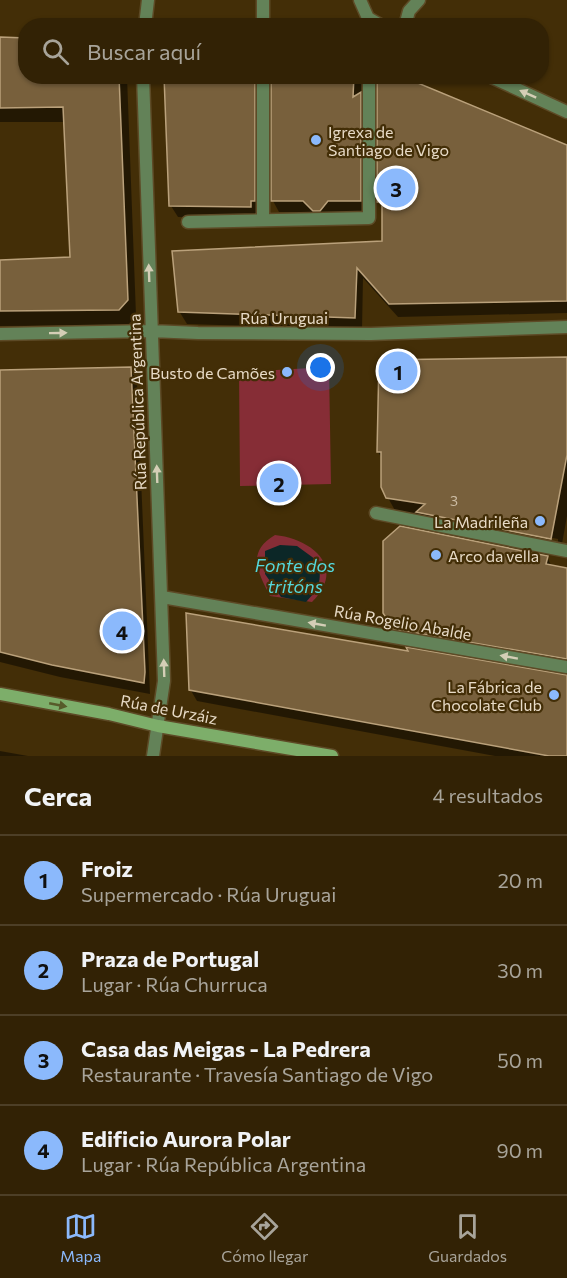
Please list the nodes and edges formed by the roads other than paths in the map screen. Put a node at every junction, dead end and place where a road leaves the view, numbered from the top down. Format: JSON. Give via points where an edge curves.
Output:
{"nodes":[{"id":1,"x":148,"y":0,"type":"edge"},
{"id":2,"x":263,"y":0,"type":"edge"},
{"id":3,"x":360,"y":0,"type":"edge"},
{"id":4,"x":419,"y":0,"type":"edge"},
{"id":5,"x":146,"y":18,"type":"edge"},
{"id":6,"x":263,"y":18,"type":"edge"},
{"id":7,"x":367,"y":18,"type":"edge"},
{"id":8,"x":407,"y":18,"type":"edge"},
{"id":9,"x":143,"y":84,"type":"edge"},
{"id":10,"x":263,"y":84,"type":"edge"},
{"id":11,"x":369,"y":84,"type":"edge"},
{"id":12,"x":506,"y":84,"type":"edge"},
{"id":13,"x":567,"y":112,"type":"edge"},
{"id":14,"x":263,"y":219,"type":"junction"},
{"id":15,"x":188,"y":222,"type":"dead end"},
{"id":16,"x":567,"y":327,"type":"edge"},
{"id":17,"x":151,"y":331,"type":"junction"},
{"id":18,"x":0,"y":334,"type":"edge"},
{"id":19,"x":376,"y":513,"type":"dead end"},
{"id":20,"x":567,"y":551,"type":"edge"},
{"id":21,"x":162,"y":597,"type":"junction"},
{"id":22,"x":567,"y":667,"type":"edge"},
{"id":23,"x":0,"y":694,"type":"edge"},
{"id":24,"x":158,"y":726,"type":"junction"},
{"id":25,"x":153,"y":756,"type":"edge"},
{"id":26,"x":332,"y":756,"type":"edge"}],
"edges":[{"from":1,"to":5,"type":"street"},
{"from":2,"to":6,"type":"street"},
{"from":3,"to":7,"type":"street"},
{"from":4,"to":8,"type":"street"},
{"from":17,"to":9,"type":"street","name":"Rúa República Argentina","one_way":true},
{"from":10,"to":14,"type":"street"},
{"from":11,"to":14,"type":"street","via":[[369,218]]},
{"from":13,"to":12,"type":"street","one_way":true},
{"from":14,"to":15,"type":"street"},
{"from":16,"to":17,"type":"street","name":"Rúa Uruguai","via":[[371,334]]},
{"from":18,"to":17,"type":"street","name":"Rúa Uruguai","one_way":true},
{"from":21,"to":17,"type":"street","name":"Rúa República Argentina","one_way":true},
{"from":19,"to":20,"type":"street"},
{"from":22,"to":21,"type":"street","name":"Rúa Rogelio Abalde","one_way":true},
{"from":24,"to":21,"type":"street","name":"Rúa República Argentina","one_way":true,"via":[[164,681]]},
{"from":23,"to":24,"type":"main road","name":"Rúa de Urzáiz","one_way":true},
{"from":24,"to":25,"type":"street","name":"Rúa República Argentina"},
{"from":24,"to":26,"type":"main road","name":"Rúa de Urzáiz"}]}
